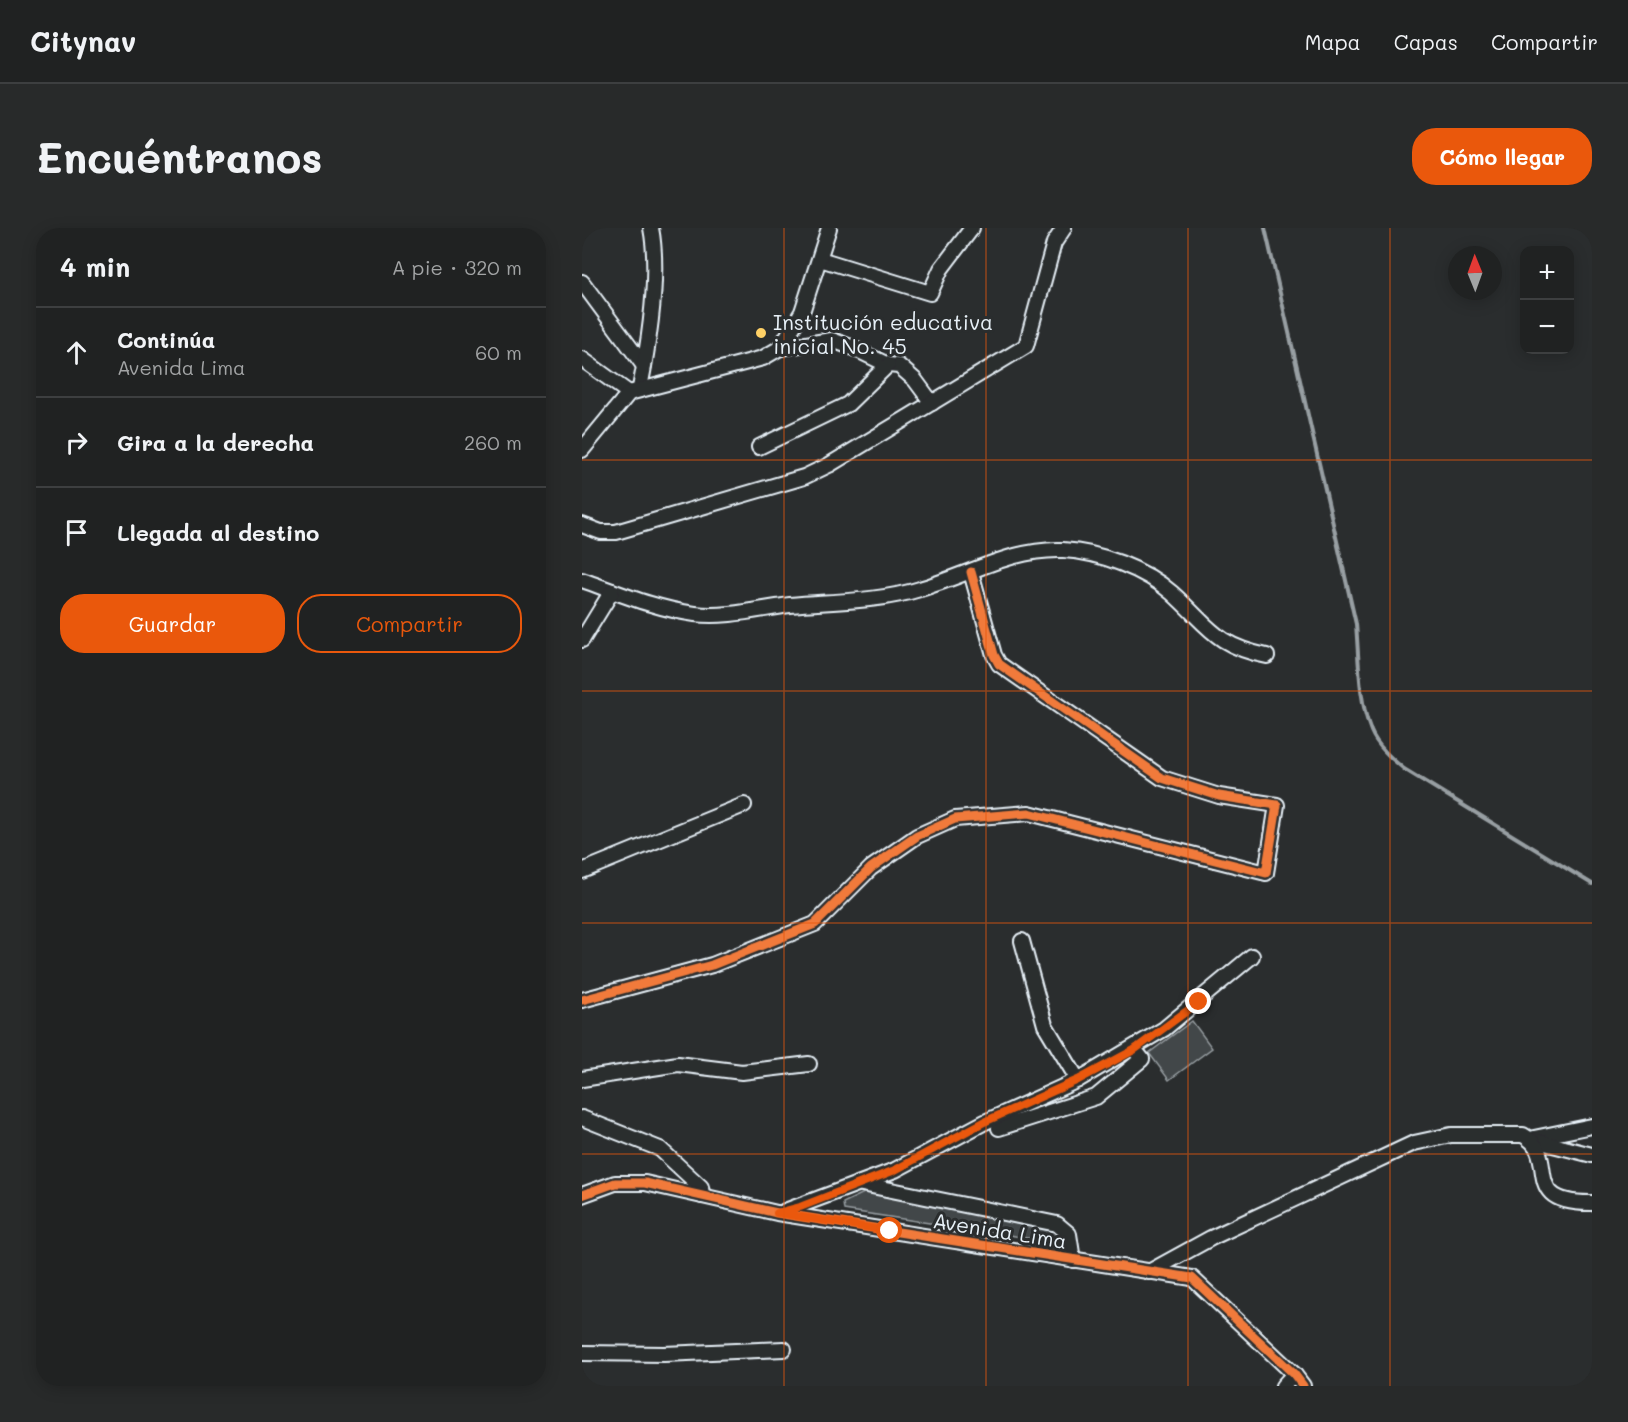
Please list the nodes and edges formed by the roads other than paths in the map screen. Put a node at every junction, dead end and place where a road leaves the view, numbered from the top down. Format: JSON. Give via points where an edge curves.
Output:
{"nodes":[{"id":1,"x":651,"y":228,"type":"edge"},
{"id":2,"x":972,"y":228,"type":"edge"},
{"id":3,"x":1064,"y":228,"type":"edge"},
{"id":4,"x":828,"y":230,"type":"edge"},
{"id":5,"x":820,"y":259,"type":"junction"},
{"id":6,"x":582,"y":282,"type":"edge"},
{"id":7,"x":780,"y":348,"type":"junction"},
{"id":8,"x":582,"y":359,"type":"edge"},
{"id":9,"x":644,"y":366,"type":"junction"},
{"id":10,"x":888,"y":366,"type":"junction"},
{"id":11,"x":634,"y":390,"type":"junction"},
{"id":12,"x":932,"y":402,"type":"junction"},
{"id":13,"x":759,"y":447,"type":"dead end"},
{"id":14,"x":582,"y":450,"type":"edge"},
{"id":15,"x":582,"y":525,"type":"edge"},
{"id":16,"x":971,"y":572,"type":"junction"},
{"id":17,"x":582,"y":580,"type":"edge"},
{"id":18,"x":612,"y":591,"type":"junction"},
{"id":19,"x":582,"y":640,"type":"edge"},
{"id":20,"x":1267,"y":656,"type":"dead end"},
{"id":21,"x":744,"y":806,"type":"dead end"},
{"id":22,"x":582,"y":871,"type":"edge"},
{"id":23,"x":1022,"y":940,"type":"dead end"},
{"id":24,"x":1252,"y":956,"type":"dead end"},
{"id":25,"x":582,"y":1000,"type":"edge"},
{"id":26,"x":1134,"y":1050,"type":"junction"},
{"id":27,"x":809,"y":1064,"type":"dead end"},
{"id":28,"x":582,"y":1079,"type":"edge"},
{"id":29,"x":1078,"y":1080,"type":"junction"},
{"id":30,"x":582,"y":1118,"type":"edge"},
{"id":31,"x":1592,"y":1126,"type":"edge"},
{"id":32,"x":999,"y":1128,"type":"dead end"},
{"id":33,"x":1529,"y":1138,"type":"junction"},
{"id":34,"x":1592,"y":1155,"type":"edge"},
{"id":35,"x":862,"y":1184,"type":"junction"},
{"id":36,"x":582,"y":1195,"type":"edge"},
{"id":37,"x":702,"y":1196,"type":"junction"},
{"id":38,"x":1592,"y":1203,"type":"edge"},
{"id":39,"x":777,"y":1213,"type":"junction"},
{"id":40,"x":1073,"y":1260,"type":"junction"},
{"id":41,"x":1149,"y":1272,"type":"junction"},
{"id":42,"x":784,"y":1349,"type":"dead end"},
{"id":43,"x":582,"y":1353,"type":"edge"},
{"id":44,"x":1294,"y":1374,"type":"junction"},
{"id":45,"x":1283,"y":1386,"type":"edge"},
{"id":46,"x":1303,"y":1386,"type":"edge"}],
"edges":[{"from":1,"to":9,"type":"street","via":[[654,253]]},
{"from":2,"to":5,"type":"street","via":[[941,269],[930,293]]},
{"from":3,"to":12,"type":"street","via":[[1051,253],[1026,346]]},
{"from":4,"to":5,"type":"street"},
{"from":5,"to":7,"type":"street","via":[[802,312]]},
{"from":6,"to":9,"type":"street"},
{"from":7,"to":10,"type":"street","via":[[832,340]]},
{"from":7,"to":11,"type":"street","via":[[763,358]]},
{"from":8,"to":11,"type":"street"},
{"from":9,"to":11,"type":"street"},
{"from":10,"to":12,"type":"street","via":[[899,366]]},
{"from":10,"to":13,"type":"street","via":[[848,404]]},
{"from":11,"to":14,"type":"street"},
{"from":12,"to":15,"type":"street","via":[[804,477],[616,532],[601,532]]},
{"from":16,"to":18,"type":"street","via":[[896,594],[699,614],[670,610]]},
{"from":16,"to":20,"type":"street","via":[[1010,556],[1043,550],[1083,552],[1107,559],[1170,591],[1222,640],[1241,650]]},
{"from":16,"to":25,"type":"street","via":[[993,655],[999,664],[1162,778],[1219,796],[1278,805],[1266,873],[1029,813],[955,819],[917,836],[871,868],[815,924],[711,965]]},
{"from":17,"to":18,"type":"street"},
{"from":18,"to":19,"type":"street"},
{"from":21,"to":22,"type":"street"},
{"from":23,"to":29,"type":"street","via":[[1045,1025]]},
{"from":24,"to":26,"type":"street"},
{"from":26,"to":29,"type":"street"},
{"from":26,"to":32,"type":"street","via":[[1142,1059],[1096,1097]]},
{"from":27,"to":28,"type":"street","via":[[742,1072],[678,1064]]},
{"from":29,"to":35,"type":"street"},
{"from":30,"to":37,"type":"street","via":[[660,1149],[701,1187]]},
{"from":31,"to":33,"type":"street"},
{"from":33,"to":34,"type":"street"},
{"from":33,"to":38,"type":"street","via":[[1538,1155],[1546,1188],[1555,1198]]},
{"from":33,"to":41,"type":"street","via":[[1451,1136],[1414,1143],[1211,1238]]},
{"from":35,"to":39,"type":"street"},
{"from":35,"to":40,"type":"street","via":[[1057,1224],[1069,1234]]},
{"from":36,"to":37,"type":"street","name":"Avenida Lima","via":[[629,1182]]},
{"from":37,"to":39,"type":"street","name":"Avenida Lima"},
{"from":39,"to":40,"type":"street","name":"Avenida Lima"},
{"from":40,"to":41,"type":"street","name":"Avenida Lima"},
{"from":41,"to":44,"type":"street","name":"Avenida Lima","via":[[1192,1278]]},
{"from":42,"to":43,"type":"street"},
{"from":44,"to":45,"type":"street"},
{"from":44,"to":46,"type":"street","name":"Avenida Lima"}]}
